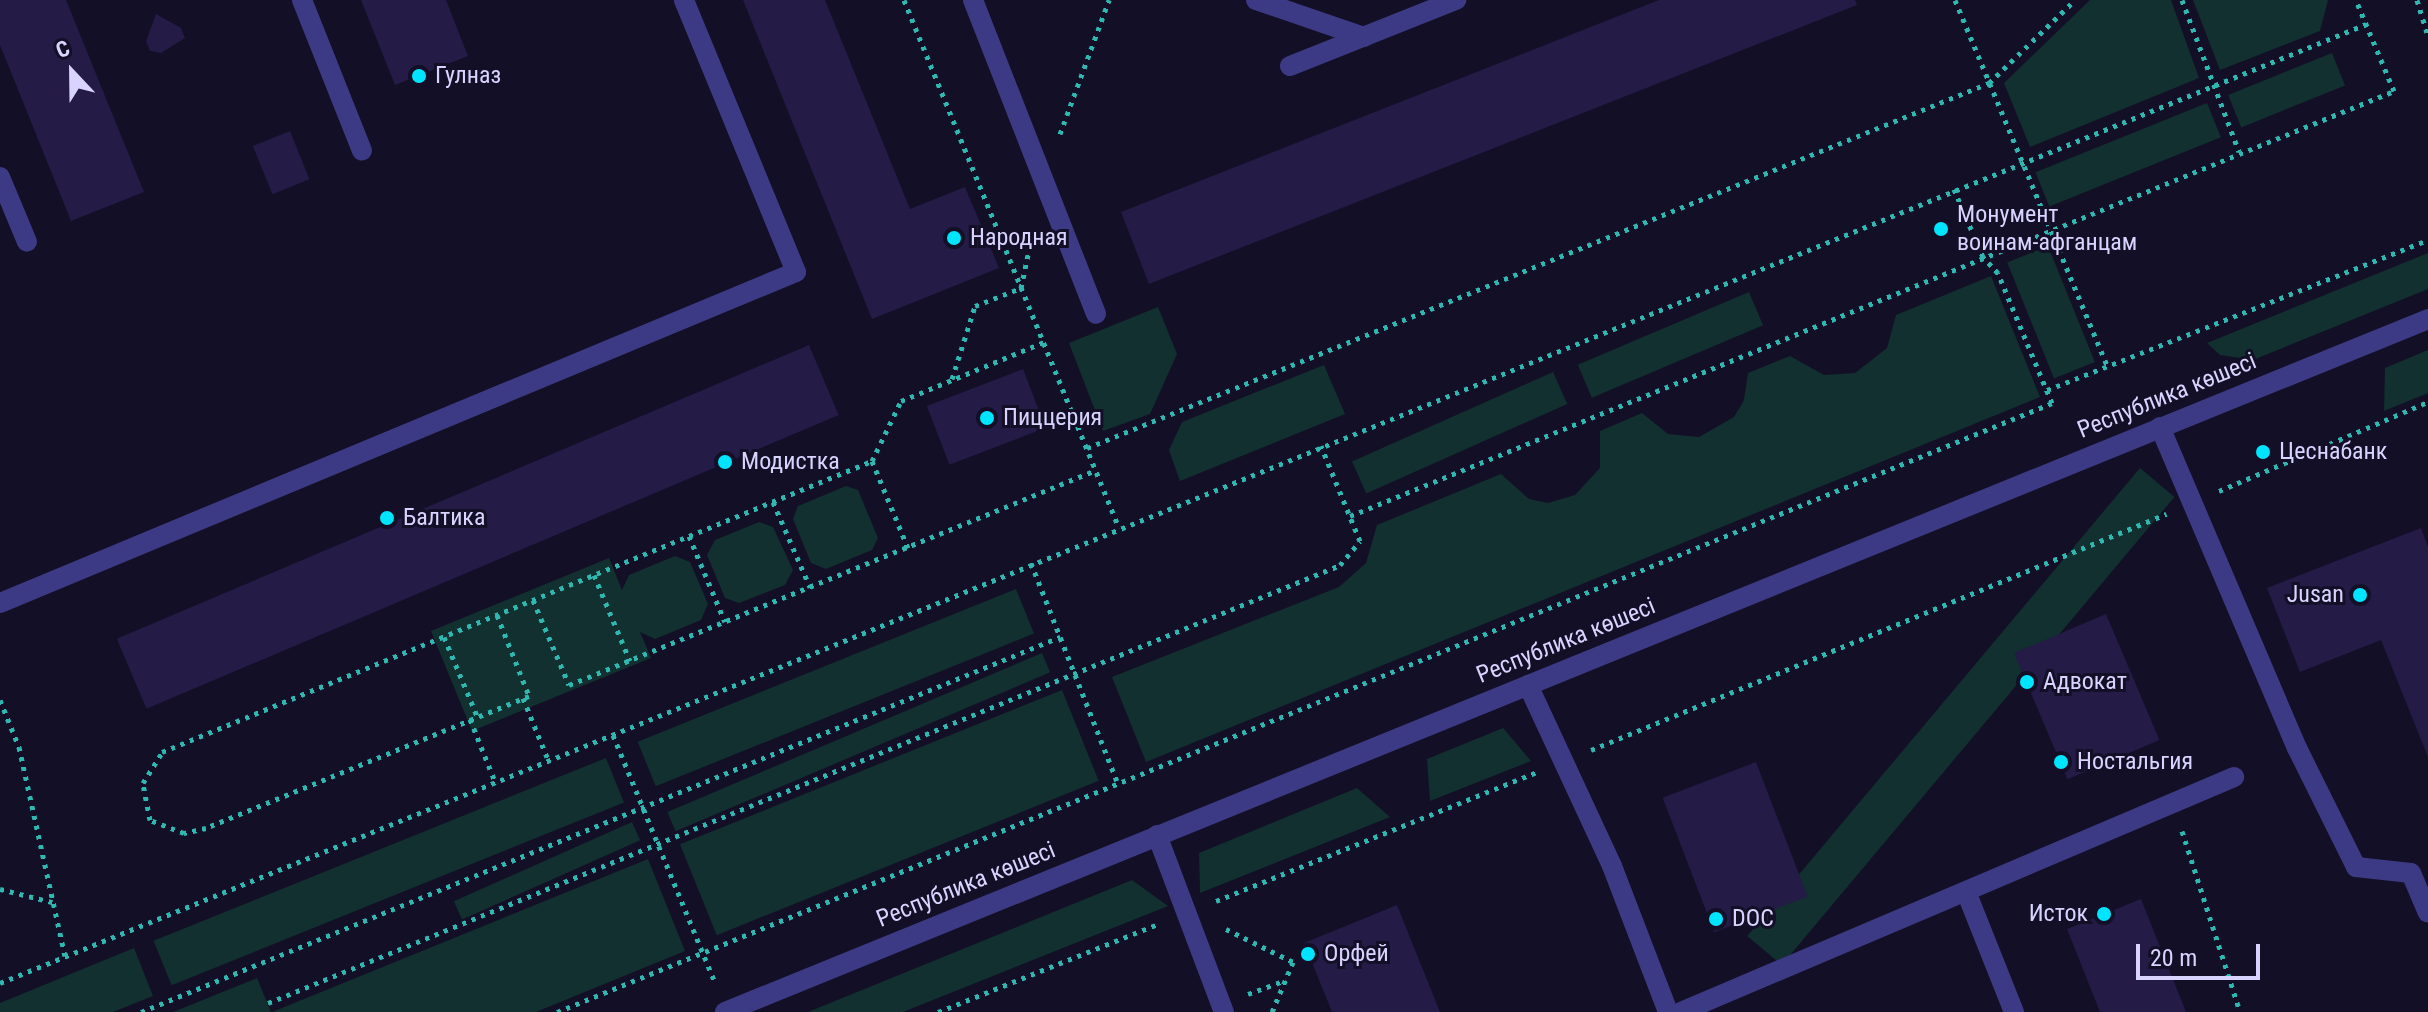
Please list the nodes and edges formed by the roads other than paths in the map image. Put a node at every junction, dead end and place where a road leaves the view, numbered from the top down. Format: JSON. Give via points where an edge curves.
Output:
{"nodes":[{"id":1,"x":302,"y":0,"type":"edge"},
{"id":2,"x":684,"y":0,"type":"edge"},
{"id":3,"x":973,"y":0,"type":"edge"},
{"id":4,"x":1256,"y":0,"type":"edge"},
{"id":5,"x":1456,"y":0,"type":"edge"},
{"id":6,"x":1364,"y":37,"type":"junction"},
{"id":7,"x":1290,"y":66,"type":"dead end"},
{"id":8,"x":362,"y":151,"type":"dead end"},
{"id":9,"x":0,"y":177,"type":"edge"},
{"id":10,"x":27,"y":242,"type":"dead end"},
{"id":11,"x":1096,"y":314,"type":"dead end"},
{"id":12,"x":2428,"y":319,"type":"edge"},
{"id":13,"x":2160,"y":427,"type":"junction"},
{"id":14,"x":0,"y":603,"type":"edge"},
{"id":15,"x":1528,"y":685,"type":"junction"},
{"id":16,"x":2234,"y":777,"type":"dead end"},
{"id":17,"x":1157,"y":835,"type":"junction"},
{"id":18,"x":1967,"y":894,"type":"junction"},
{"id":19,"x":2428,"y":913,"type":"edge"},
{"id":20,"x":725,"y":1012,"type":"edge"},
{"id":21,"x":1224,"y":1012,"type":"edge"},
{"id":22,"x":1668,"y":1012,"type":"edge"},
{"id":23,"x":1681,"y":1012,"type":"edge"},
{"id":24,"x":2014,"y":1012,"type":"edge"}],
"edges":[{"from":1,"to":8,"type":"street"},
{"from":2,"to":14,"type":"street","via":[[796,272]]},
{"from":3,"to":11,"type":"street"},
{"from":4,"to":6,"type":"street"},
{"from":5,"to":6,"type":"street"},
{"from":6,"to":7,"type":"street"},
{"from":9,"to":10,"type":"street"},
{"from":12,"to":13,"type":"street","name":"Республика көшесі"},
{"from":13,"to":15,"type":"street","name":"Республика көшесі"},
{"from":13,"to":19,"type":"street","via":[[2297,748],[2356,867],[2411,873]]},
{"from":15,"to":17,"type":"street","name":"Республика көшесі"},
{"from":15,"to":22,"type":"street","via":[[1612,866]]},
{"from":16,"to":18,"type":"street"},
{"from":17,"to":20,"type":"street","name":"Республика көшесі"},
{"from":17,"to":21,"type":"street"},
{"from":18,"to":23,"type":"street"},
{"from":18,"to":24,"type":"street"}]}
